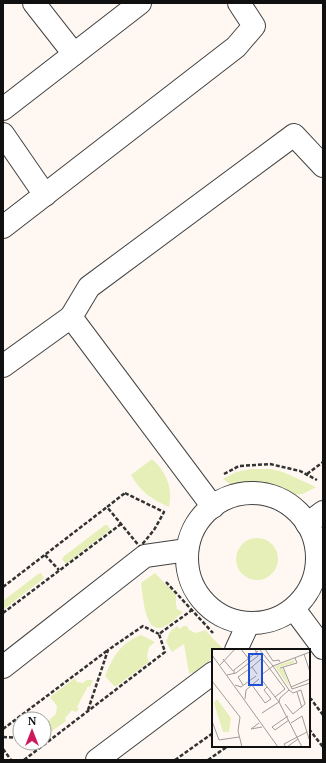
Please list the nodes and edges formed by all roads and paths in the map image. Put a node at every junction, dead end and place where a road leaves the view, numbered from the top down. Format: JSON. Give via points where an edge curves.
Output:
{"nodes":[{"id":1,"x":34,"y":3,"type":"edge"},
{"id":2,"x":140,"y":3,"type":"edge"},
{"id":3,"x":239,"y":3,"type":"edge"},
{"id":4,"x":74,"y":54,"type":"junction"},
{"id":5,"x":3,"y":109,"type":"edge"},
{"id":6,"x":3,"y":134,"type":"edge"},
{"id":7,"x":323,"y":166,"type":"edge"},
{"id":8,"x":45,"y":195,"type":"junction"},
{"id":9,"x":3,"y":227,"type":"edge"},
{"id":10,"x":71,"y":317,"type":"junction"},
{"id":11,"x":3,"y":366,"type":"edge"},
{"id":12,"x":323,"y":462,"type":"edge"},
{"id":13,"x":224,"y":474,"type":"dead end"},
{"id":14,"x":307,"y":474,"type":"junction"},
{"id":15,"x":317,"y":480,"type":"dead end"},
{"id":16,"x":108,"y":507,"type":"junction"},
{"id":17,"x":213,"y":507,"type":"junction"},
{"id":18,"x":164,"y":512,"type":"dead end"},
{"id":19,"x":315,"y":518,"type":"edge"},
{"id":20,"x":121,"y":524,"type":"junction"},
{"id":21,"x":140,"y":547,"type":"dead end"},
{"id":22,"x":187,"y":550,"type":"junction"},
{"id":23,"x":45,"y":555,"type":"junction"},
{"id":24,"x":58,"y":570,"type":"junction"},
{"id":25,"x":163,"y":578,"type":"dead end"},
{"id":26,"x":3,"y":587,"type":"edge"},
{"id":27,"x":294,"y":609,"type":"junction"},
{"id":28,"x":192,"y":610,"type":"junction"},
{"id":29,"x":3,"y":613,"type":"edge"},
{"id":30,"x":248,"y":624,"type":"junction"},
{"id":31,"x":159,"y":634,"type":"junction"},
{"id":32,"x":217,"y":637,"type":"dead end"},
{"id":33,"x":323,"y":648,"type":"edge"},
{"id":34,"x":236,"y":649,"type":"edge"},
{"id":35,"x":108,"y":650,"type":"junction"},
{"id":36,"x":3,"y":667,"type":"edge"},
{"id":37,"x":212,"y":674,"type":"edge"},
{"id":38,"x":310,"y":699,"type":"edge"},
{"id":39,"x":88,"y":711,"type":"junction"},
{"id":40,"x":323,"y":715,"type":"edge"},
{"id":41,"x":3,"y":729,"type":"edge"},
{"id":42,"x":310,"y":730,"type":"edge"},
{"id":43,"x":212,"y":734,"type":"edge"},
{"id":44,"x":52,"y":739,"type":"edge"},
{"id":45,"x":227,"y":747,"type":"edge"},
{"id":46,"x":323,"y":747,"type":"edge"},
{"id":47,"x":3,"y":750,"type":"edge"},
{"id":48,"x":36,"y":751,"type":"edge"},
{"id":49,"x":179,"y":757,"type":"junction"},
{"id":50,"x":11,"y":760,"type":"edge"},
{"id":51,"x":24,"y":760,"type":"edge"},
{"id":52,"x":98,"y":760,"type":"edge"},
{"id":53,"x":175,"y":760,"type":"edge"},
{"id":54,"x":182,"y":760,"type":"edge"},
{"id":55,"x":208,"y":760,"type":"edge"}],
"edges":[{"from":1,"to":4,"type":"lane"},
{"from":2,"to":4,"type":"lane"},
{"from":3,"to":8,"type":"lane","via":[[254,26],[236,47]]},
{"from":4,"to":5,"type":"lane"},
{"from":6,"to":8,"type":"lane"},
{"from":7,"to":10,"type":"lane","via":[[294,135],[89,287]]},
{"from":8,"to":9,"type":"lane"},
{"from":10,"to":11,"type":"lane"},
{"from":10,"to":17,"type":"lane"},
{"from":12,"to":14,"type":"path"},
{"from":13,"to":14,"type":"path","via":[[239,466],[270,464]]},
{"from":14,"to":15,"type":"path"},
{"from":16,"to":18,"type":"path","via":[[125,493]]},
{"from":16,"to":20,"type":"path"},
{"from":16,"to":23,"type":"path"},
{"from":17,"to":19,"type":"lane","via":[[222,500],[242,493],[263,493],[283,500],[298,513]]},
{"from":17,"to":22,"type":"lane","via":[[192,530]]},
{"from":19,"to":27,"type":"lane","via":[[312,531],[318,554],[316,576],[306,596]]},
{"from":20,"to":21,"type":"path"},
{"from":20,"to":24,"type":"path"},
{"from":22,"to":30,"type":"lane","via":[[187,571],[195,591],[208,607],[226,619]]},
{"from":22,"to":36,"type":"lane","via":[[145,556]]},
{"from":23,"to":24,"type":"path"},
{"from":23,"to":26,"type":"path"},
{"from":24,"to":29,"type":"path"},
{"from":25,"to":28,"type":"path"},
{"from":27,"to":30,"type":"lane","via":[[270,622]]},
{"from":27,"to":33,"type":"lane"},
{"from":28,"to":31,"type":"path"},
{"from":28,"to":32,"type":"path"},
{"from":30,"to":34,"type":"lane"},
{"from":31,"to":35,"type":"path","via":[[143,626]]},
{"from":31,"to":39,"type":"path","via":[[165,652]]},
{"from":35,"to":39,"type":"path"},
{"from":35,"to":41,"type":"path"},
{"from":37,"to":52,"type":"lane"},
{"from":38,"to":40,"type":"path"},
{"from":39,"to":44,"type":"path"},
{"from":42,"to":46,"type":"path"},
{"from":43,"to":49,"type":"path"},
{"from":45,"to":55,"type":"path"},
{"from":47,"to":50,"type":"path"},
{"from":48,"to":51,"type":"path"},
{"from":49,"to":53,"type":"path"},
{"from":49,"to":54,"type":"path"}]}
